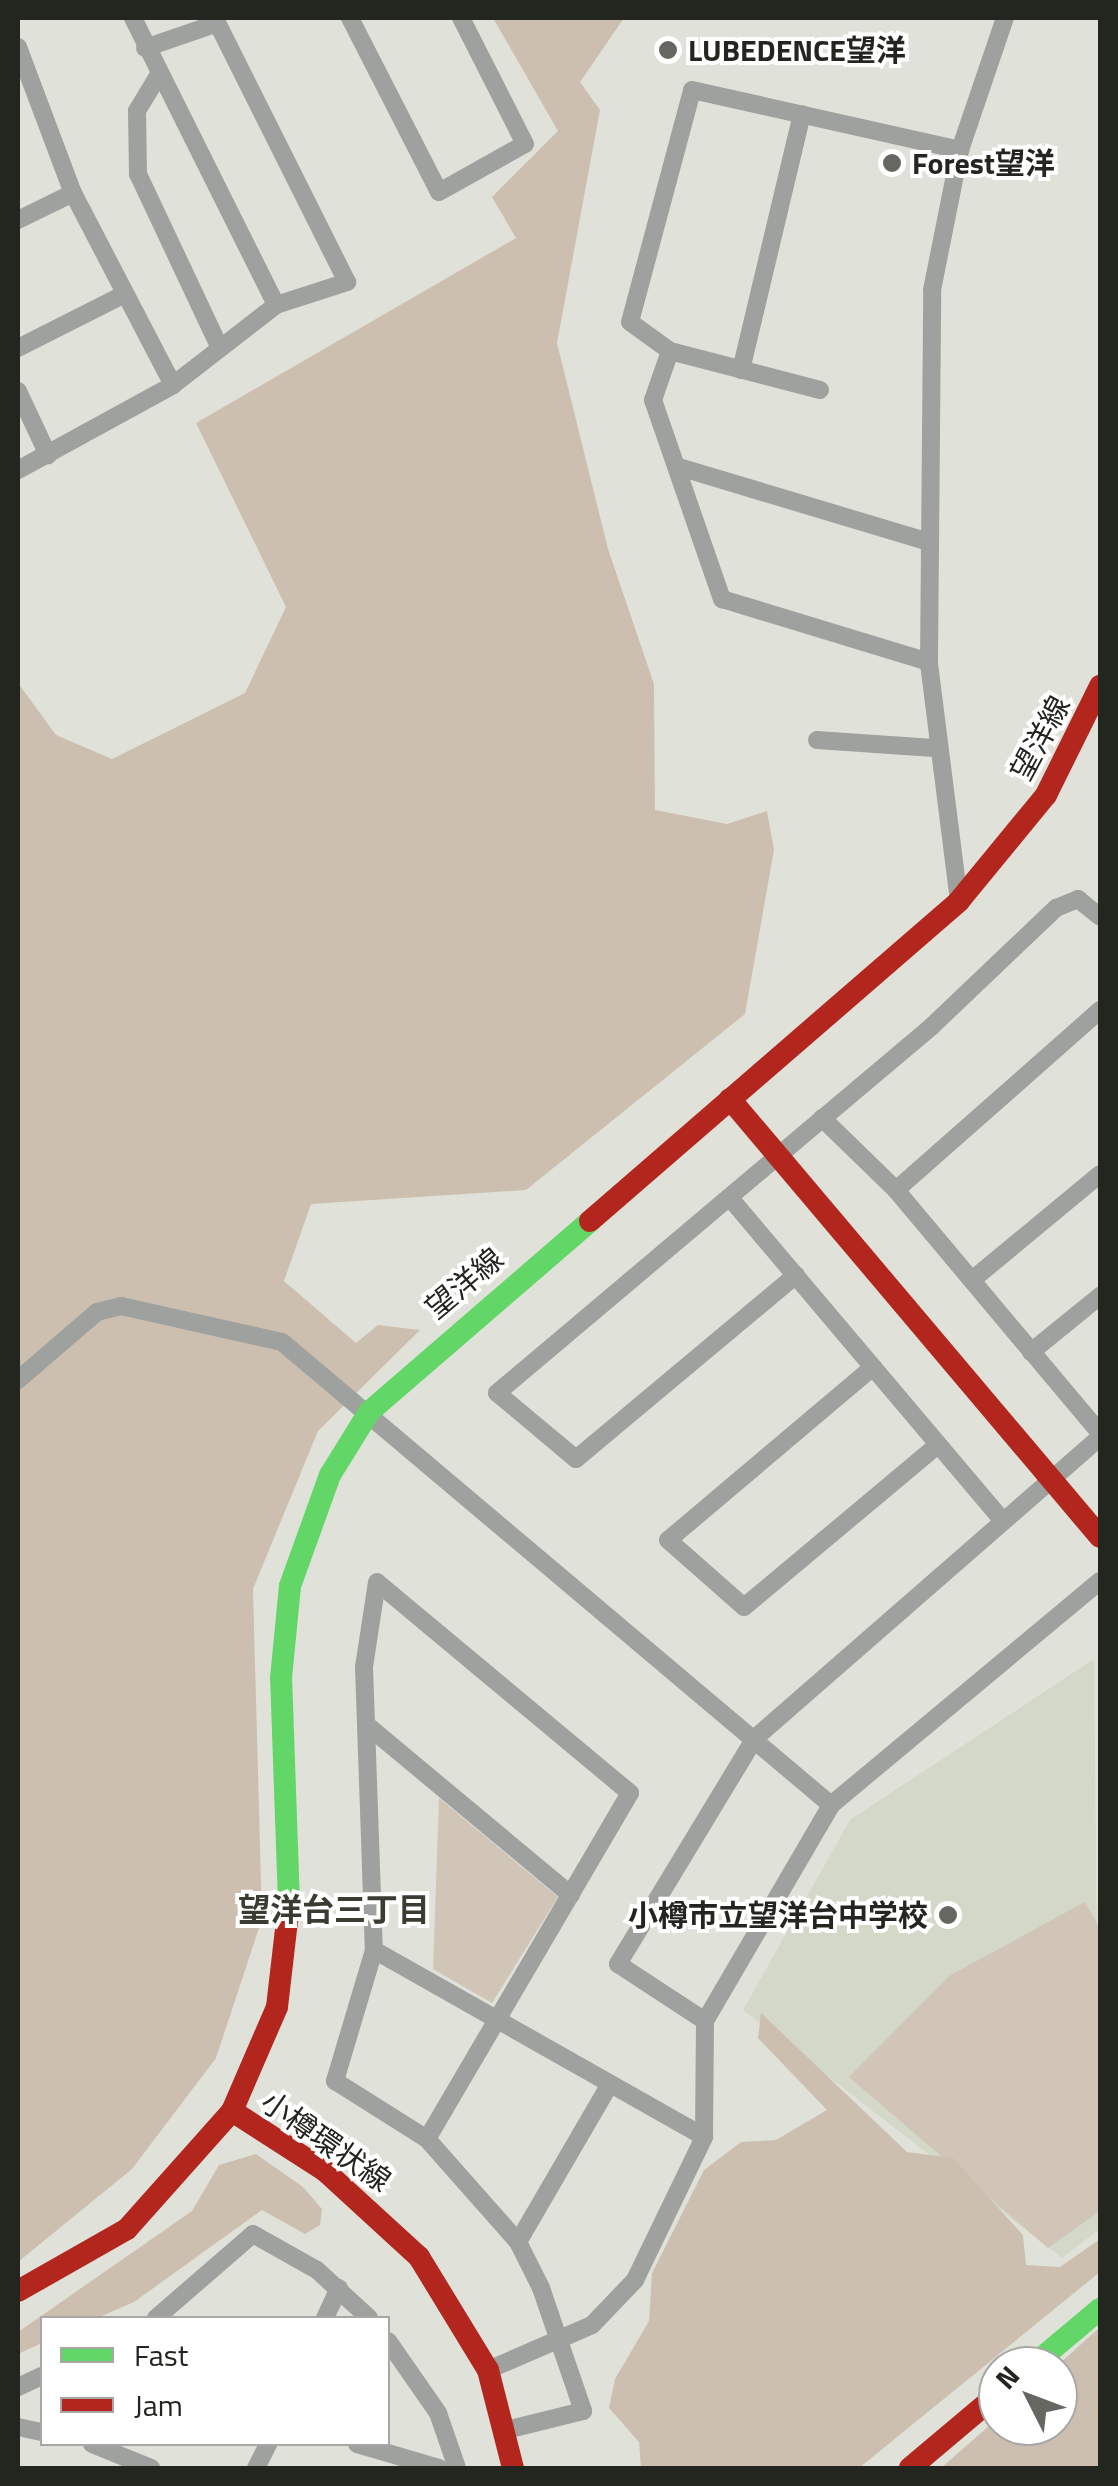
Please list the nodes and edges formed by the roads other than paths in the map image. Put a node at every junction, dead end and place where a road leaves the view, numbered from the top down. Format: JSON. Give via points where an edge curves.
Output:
{"nodes":[{"id":1,"x":133,"y":18,"type":"edge"},
{"id":2,"x":350,"y":18,"type":"edge"},
{"id":3,"x":462,"y":18,"type":"edge"},
{"id":4,"x":1005,"y":18,"type":"edge"},
{"id":5,"x":215,"y":20,"type":"edge"},
{"id":6,"x":18,"y":48,"type":"edge"},
{"id":7,"x":144,"y":48,"type":"junction"},
{"id":8,"x":158,"y":76,"type":"junction"},
{"id":9,"x":802,"y":114,"type":"junction"},
{"id":10,"x":960,"y":150,"type":"junction"},
{"id":11,"x":73,"y":194,"type":"junction"},
{"id":12,"x":18,"y":220,"type":"edge"},
{"id":13,"x":123,"y":295,"type":"junction"},
{"id":14,"x":276,"y":305,"type":"junction"},
{"id":15,"x":218,"y":344,"type":"junction"},
{"id":16,"x":18,"y":348,"type":"edge"},
{"id":17,"x":670,"y":351,"type":"junction"},
{"id":18,"x":741,"y":370,"type":"junction"},
{"id":19,"x":173,"y":385,"type":"junction"},
{"id":20,"x":820,"y":390,"type":"dead end"},
{"id":21,"x":18,"y":391,"type":"edge"},
{"id":22,"x":48,"y":455,"type":"junction"},
{"id":23,"x":679,"y":466,"type":"junction"},
{"id":24,"x":18,"y":470,"type":"edge"},
{"id":25,"x":926,"y":541,"type":"junction"},
{"id":26,"x":929,"y":662,"type":"junction"},
{"id":27,"x":1100,"y":686,"type":"edge"},
{"id":28,"x":817,"y":740,"type":"dead end"},
{"id":29,"x":934,"y":748,"type":"junction"},
{"id":30,"x":958,"y":901,"type":"junction"},
{"id":31,"x":1100,"y":917,"type":"edge"},
{"id":32,"x":1100,"y":1010,"type":"edge"},
{"id":33,"x":730,"y":1099,"type":"junction"},
{"id":34,"x":822,"y":1118,"type":"junction"},
{"id":35,"x":777,"y":1158,"type":"junction"},
{"id":36,"x":1100,"y":1174,"type":"edge"},
{"id":37,"x":896,"y":1190,"type":"junction"},
{"id":38,"x":730,"y":1198,"type":"junction"},
{"id":39,"x":796,"y":1275,"type":"junction"},
{"id":40,"x":972,"y":1280,"type":"junction"},
{"id":41,"x":1100,"y":1296,"type":"edge"},
{"id":42,"x":1031,"y":1352,"type":"junction"},
{"id":43,"x":873,"y":1367,"type":"junction"},
{"id":44,"x":18,"y":1380,"type":"edge"},
{"id":45,"x":369,"y":1412,"type":"junction"},
{"id":46,"x":1100,"y":1435,"type":"edge"},
{"id":47,"x":938,"y":1445,"type":"junction"},
{"id":48,"x":1053,"y":1481,"type":"junction"},
{"id":49,"x":1002,"y":1521,"type":"junction"},
{"id":50,"x":1100,"y":1537,"type":"edge"},
{"id":51,"x":1100,"y":1580,"type":"edge"},
{"id":52,"x":368,"y":1726,"type":"junction"},
{"id":53,"x":754,"y":1739,"type":"junction"},
{"id":54,"x":831,"y":1805,"type":"junction"},
{"id":55,"x":570,"y":1894,"type":"junction"},
{"id":56,"x":374,"y":1950,"type":"junction"},
{"id":57,"x":498,"y":2020,"type":"junction"},
{"id":58,"x":705,"y":2021,"type":"junction"},
{"id":59,"x":607,"y":2089,"type":"junction"},
{"id":60,"x":232,"y":2111,"type":"junction"},
{"id":61,"x":704,"y":2137,"type":"junction"},
{"id":62,"x":426,"y":2139,"type":"junction"},
{"id":63,"x":518,"y":2242,"type":"junction"},
{"id":64,"x":339,"y":2288,"type":"junction"},
{"id":65,"x":18,"y":2292,"type":"edge"},
{"id":66,"x":1100,"y":2309,"type":"edge"},
{"id":67,"x":158,"y":2316,"type":"edge"},
{"id":68,"x":327,"y":2316,"type":"edge"},
{"id":69,"x":368,"y":2316,"type":"edge"},
{"id":70,"x":562,"y":2338,"type":"junction"},
{"id":71,"x":390,"y":2343,"type":"edge"},
{"id":72,"x":1056,"y":2346,"type":"edge"},
{"id":73,"x":488,"y":2370,"type":"junction"},
{"id":74,"x":978,"y":2411,"type":"edge"},
{"id":75,"x":506,"y":2430,"type":"junction"},
{"id":76,"x":97,"y":2446,"type":"edge"},
{"id":77,"x":364,"y":2446,"type":"edge"},
{"id":78,"x":151,"y":2468,"type":"edge"},
{"id":79,"x":439,"y":2468,"type":"edge"},
{"id":80,"x":457,"y":2468,"type":"edge"},
{"id":81,"x":513,"y":2468,"type":"edge"},
{"id":82,"x":910,"y":2468,"type":"edge"}],
"edges":[{"from":1,"to":7,"type":"street"},
{"from":2,"to":3,"type":"street","via":[[439,192],[525,144]]},
{"from":4,"to":10,"type":"street"},
{"from":5,"to":7,"type":"street"},
{"from":5,"to":14,"type":"street","via":[[346,282]]},
{"from":6,"to":11,"type":"street"},
{"from":7,"to":8,"type":"street"},
{"from":8,"to":14,"type":"street"},
{"from":8,"to":15,"type":"street","via":[[137,110],[138,174]]},
{"from":9,"to":10,"type":"street"},
{"from":9,"to":17,"type":"street","via":[[692,90],[630,322]]},
{"from":9,"to":18,"type":"street"},
{"from":10,"to":25,"type":"street","via":[[932,290]]},
{"from":11,"to":12,"type":"street"},
{"from":11,"to":13,"type":"street"},
{"from":13,"to":16,"type":"street"},
{"from":13,"to":19,"type":"street"},
{"from":14,"to":15,"type":"street"},
{"from":15,"to":19,"type":"street"},
{"from":17,"to":18,"type":"street"},
{"from":17,"to":23,"type":"street","via":[[653,400]]},
{"from":18,"to":20,"type":"street"},
{"from":19,"to":22,"type":"street"},
{"from":21,"to":22,"type":"street"},
{"from":22,"to":24,"type":"street"},
{"from":23,"to":25,"type":"street"},
{"from":23,"to":26,"type":"street","via":[[722,599]]},
{"from":25,"to":26,"type":"street"},
{"from":26,"to":29,"type":"street"},
{"from":27,"to":30,"type":"street","name":"望洋線","via":[[1046,794]]},
{"from":28,"to":29,"type":"street"},
{"from":29,"to":30,"type":"street"},
{"from":30,"to":33,"type":"street","name":"望洋線"},
{"from":31,"to":34,"type":"street","via":[[1078,899],[1056,908]]},
{"from":32,"to":37,"type":"street"},
{"from":33,"to":35,"type":"street"},
{"from":33,"to":45,"type":"street","name":"望洋線"},
{"from":34,"to":35,"type":"street"},
{"from":34,"to":37,"type":"street"},
{"from":35,"to":38,"type":"street"},
{"from":35,"to":48,"type":"street"},
{"from":36,"to":40,"type":"street"},
{"from":37,"to":40,"type":"street"},
{"from":38,"to":39,"type":"street"},
{"from":38,"to":39,"type":"street","via":[[497,1393],[576,1460]]},
{"from":39,"to":43,"type":"street"},
{"from":40,"to":42,"type":"street"},
{"from":41,"to":42,"type":"street"},
{"from":42,"to":46,"type":"street"},
{"from":43,"to":47,"type":"street"},
{"from":43,"to":47,"type":"street","via":[[668,1540],[744,1607]]},
{"from":44,"to":45,"type":"street","via":[[97,1312],[121,1306],[282,1342]]},
{"from":45,"to":53,"type":"street"},
{"from":45,"to":60,"type":"street","name":"望洋線","via":[[330,1474],[290,1586],[280,1678],[290,1932],[277,2007]]},
{"from":46,"to":48,"type":"street"},
{"from":47,"to":49,"type":"street"},
{"from":48,"to":49,"type":"street"},
{"from":48,"to":50,"type":"street"},
{"from":49,"to":53,"type":"street"},
{"from":51,"to":54,"type":"street"},
{"from":52,"to":55,"type":"street"},
{"from":52,"to":55,"type":"street","via":[[364,1667],[377,1582],[630,1793]]},
{"from":52,"to":56,"type":"street"},
{"from":53,"to":54,"type":"street"},
{"from":53,"to":58,"type":"street","via":[[618,1964]]},
{"from":54,"to":58,"type":"street"},
{"from":55,"to":57,"type":"street"},
{"from":56,"to":57,"type":"street"},
{"from":56,"to":62,"type":"street","via":[[336,2082]]},
{"from":57,"to":59,"type":"street"},
{"from":57,"to":62,"type":"street"},
{"from":58,"to":61,"type":"street"},
{"from":59,"to":61,"type":"street"},
{"from":59,"to":63,"type":"street"},
{"from":60,"to":65,"type":"street","name":"小樽環状線","via":[[127,2229]]},
{"from":60,"to":73,"type":"street","name":"小樽環状線","via":[[381,2216],[449,2298]]},
{"from":61,"to":70,"type":"street","via":[[635,2280],[592,2325]]},
{"from":62,"to":63,"type":"street"},
{"from":63,"to":70,"type":"street"},
{"from":64,"to":67,"type":"street","via":[[253,2234]]},
{"from":64,"to":68,"type":"street"},
{"from":64,"to":69,"type":"street"},
{"from":66,"to":72,"type":"street"},
{"from":70,"to":73,"type":"street"},
{"from":70,"to":75,"type":"street","via":[[582,2411]]},
{"from":71,"to":80,"type":"street","via":[[438,2414]]},
{"from":73,"to":75,"type":"street","name":"小樽環状線"},
{"from":74,"to":82,"type":"street"},
{"from":75,"to":81,"type":"street","name":"小樽環状線"},
{"from":76,"to":78,"type":"street"},
{"from":77,"to":79,"type":"street"}]}
